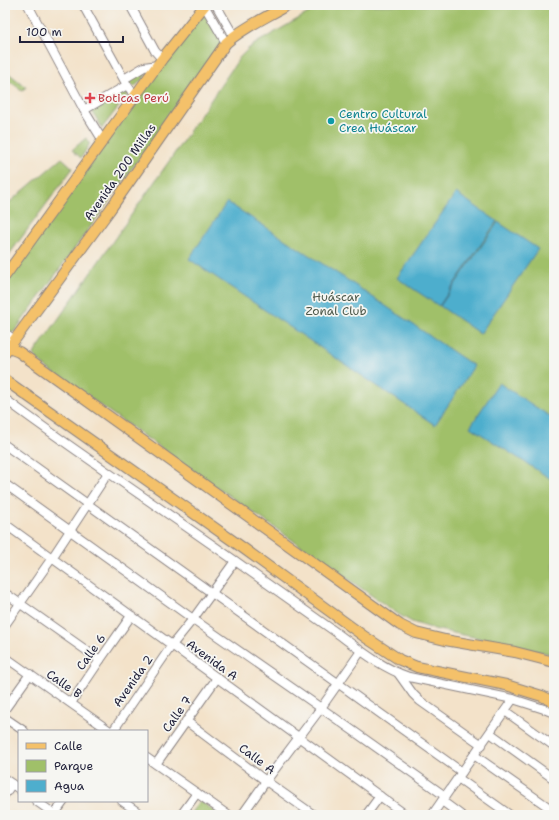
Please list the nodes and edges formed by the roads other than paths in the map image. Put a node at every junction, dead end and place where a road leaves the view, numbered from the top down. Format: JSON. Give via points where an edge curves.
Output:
{"nodes":[{"id":1,"x":28,"y":5,"type":"edge"},
{"id":2,"x":84,"y":5,"type":"edge"},
{"id":3,"x":130,"y":5,"type":"edge"},
{"id":4,"x":205,"y":5,"type":"edge"},
{"id":5,"x":216,"y":5,"type":"edge"},
{"id":6,"x":287,"y":5,"type":"edge"},
{"id":7,"x":234,"y":36,"type":"junction"},
{"id":8,"x":226,"y":43,"type":"junction"},
{"id":9,"x":160,"y":62,"type":"junction"},
{"id":10,"x":125,"y":82,"type":"junction"},
{"id":11,"x":135,"y":96,"type":"junction"},
{"id":12,"x":84,"y":110,"type":"junction"},
{"id":13,"x":103,"y":141,"type":"junction"},
{"id":14,"x":5,"y":276,"type":"edge"},
{"id":15,"x":5,"y":333,"type":"edge"},
{"id":16,"x":8,"y":347,"type":"edge"},
{"id":17,"x":5,"y":380,"type":"edge"},
{"id":18,"x":5,"y":399,"type":"edge"},
{"id":19,"x":5,"y":444,"type":"edge"},
{"id":20,"x":108,"y":473,"type":"junction"},
{"id":21,"x":5,"y":484,"type":"edge"},
{"id":22,"x":88,"y":504,"type":"junction"},
{"id":23,"x":5,"y":524,"type":"edge"},
{"id":24,"x":70,"y":531,"type":"junction"},
{"id":25,"x":52,"y":558,"type":"junction"},
{"id":26,"x":235,"y":560,"type":"junction"},
{"id":27,"x":5,"y":593,"type":"edge"},
{"id":28,"x":212,"y":593,"type":"junction"},
{"id":29,"x":20,"y":604,"type":"junction"},
{"id":30,"x":131,"y":616,"type":"junction"},
{"id":31,"x":193,"y":619,"type":"junction"},
{"id":32,"x":5,"y":625,"type":"edge"},
{"id":33,"x":172,"y":645,"type":"junction"},
{"id":34,"x":361,"y":651,"type":"junction"},
{"id":35,"x":5,"y":657,"type":"edge"},
{"id":36,"x":100,"y":660,"type":"junction"},
{"id":37,"x":554,"y":662,"type":"edge"},
{"id":38,"x":398,"y":673,"type":"junction"},
{"id":39,"x":30,"y":674,"type":"junction"},
{"id":40,"x":217,"y":678,"type":"junction"},
{"id":41,"x":338,"y":684,"type":"junction"},
{"id":42,"x":513,"y":699,"type":"junction"},
{"id":43,"x":554,"y":702,"type":"edge"},
{"id":44,"x":71,"y":703,"type":"junction"},
{"id":45,"x":321,"y":708,"type":"junction"},
{"id":46,"x":5,"y":709,"type":"edge"},
{"id":47,"x":505,"y":711,"type":"junction"},
{"id":48,"x":554,"y":713,"type":"edge"},
{"id":49,"x":5,"y":718,"type":"edge"},
{"id":50,"x":186,"y":721,"type":"junction"},
{"id":51,"x":23,"y":730,"type":"edge"},
{"id":52,"x":110,"y":730,"type":"edge"},
{"id":53,"x":112,"y":730,"type":"edge"},
{"id":54,"x":490,"y":733,"type":"junction"},
{"id":55,"x":299,"y":738,"type":"junction"},
{"id":56,"x":482,"y":745,"type":"junction"},
{"id":57,"x":554,"y":746,"type":"edge"},
{"id":58,"x":474,"y":755,"type":"junction"},
{"id":59,"x":148,"y":759,"type":"edge"},
{"id":60,"x":156,"y":764,"type":"junction"},
{"id":61,"x":460,"y":775,"type":"junction"},
{"id":62,"x":554,"y":779,"type":"edge"},
{"id":63,"x":266,"y":781,"type":"junction"},
{"id":64,"x":12,"y":784,"type":"edge"},
{"id":65,"x":197,"y":793,"type":"junction"},
{"id":66,"x":5,"y":794,"type":"edge"},
{"id":67,"x":380,"y":796,"type":"junction"},
{"id":68,"x":444,"y":799,"type":"junction"},
{"id":69,"x":37,"y":802,"type":"edge"},
{"id":70,"x":63,"y":802,"type":"edge"},
{"id":71,"x":123,"y":802,"type":"edge"},
{"id":72,"x":554,"y":811,"type":"edge"},
{"id":73,"x":55,"y":815,"type":"edge"},
{"id":74,"x":142,"y":815,"type":"edge"},
{"id":75,"x":181,"y":815,"type":"edge"},
{"id":76,"x":228,"y":815,"type":"edge"},
{"id":77,"x":242,"y":815,"type":"edge"},
{"id":78,"x":314,"y":815,"type":"edge"},
{"id":79,"x":366,"y":815,"type":"edge"},
{"id":80,"x":406,"y":815,"type":"edge"},
{"id":81,"x":432,"y":815,"type":"edge"},
{"id":82,"x":461,"y":815,"type":"edge"},
{"id":83,"x":510,"y":815,"type":"edge"}],
"edges":[{"from":1,"to":12,"type":"street"},
{"from":2,"to":10,"type":"street"},
{"from":3,"to":9,"type":"street"},
{"from":4,"to":8,"type":"street"},
{"from":4,"to":9,"type":"main road"},
{"from":5,"to":7,"type":"street"},
{"from":6,"to":7,"type":"main road","name":"Avenida 200 Millas"},
{"from":7,"to":8,"type":"main road","name":"Avenida 200 Millas"},
{"from":8,"to":16,"type":"main road","name":"Avenida 200 Millas","via":[[109,211]]},
{"from":9,"to":10,"type":"street","via":[[144,67]]},
{"from":9,"to":11,"type":"main road"},
{"from":10,"to":11,"type":"street"},
{"from":10,"to":12,"type":"street"},
{"from":11,"to":13,"type":"main road"},
{"from":12,"to":13,"type":"street"},
{"from":13,"to":14,"type":"main road"},
{"from":15,"to":16,"type":"street"},
{"from":16,"to":37,"type":"main road","via":[[19,352],[400,625],[445,640],[515,652]]},
{"from":17,"to":43,"type":"main road","via":[[400,660],[417,667],[506,685]]},
{"from":18,"to":20,"type":"street"},
{"from":19,"to":22,"type":"street"},
{"from":20,"to":22,"type":"street"},
{"from":20,"to":26,"type":"street"},
{"from":21,"to":24,"type":"street"},
{"from":22,"to":24,"type":"street"},
{"from":22,"to":28,"type":"street"},
{"from":23,"to":25,"type":"street","name":"Avenida A"},
{"from":24,"to":25,"type":"street"},
{"from":24,"to":31,"type":"street"},
{"from":25,"to":29,"type":"street"},
{"from":25,"to":30,"type":"street","name":"Avenida A"},
{"from":26,"to":28,"type":"street","name":"Avenida 2"},
{"from":26,"to":34,"type":"street"},
{"from":27,"to":29,"type":"street"},
{"from":28,"to":31,"type":"street","name":"Avenida 2"},
{"from":28,"to":41,"type":"street"},
{"from":29,"to":32,"type":"street"},
{"from":29,"to":36,"type":"street"},
{"from":30,"to":33,"type":"street","name":"Avenida A"},
{"from":30,"to":36,"type":"street","name":"Calle 6"},
{"from":31,"to":33,"type":"street","name":"Avenida 2"},
{"from":31,"to":45,"type":"street"},
{"from":33,"to":40,"type":"street","name":"Avenida A"},
{"from":33,"to":53,"type":"street","name":"Avenida 2"},
{"from":34,"to":38,"type":"street"},
{"from":34,"to":41,"type":"street"},
{"from":35,"to":39,"type":"street","name":"Calle B"},
{"from":36,"to":44,"type":"street","name":"Calle 6"},
{"from":38,"to":42,"type":"street"},
{"from":38,"to":56,"type":"street","via":[[420,701]]},
{"from":39,"to":44,"type":"street","name":"Calle B"},
{"from":39,"to":46,"type":"street"},
{"from":40,"to":50,"type":"street","name":"Calle 7"},
{"from":40,"to":55,"type":"street","name":"Avenida A"},
{"from":41,"to":45,"type":"street"},
{"from":41,"to":61,"type":"street"},
{"from":42,"to":47,"type":"street"},
{"from":42,"to":48,"type":"street"},
{"from":44,"to":52,"type":"street","name":"Calle B"},
{"from":45,"to":55,"type":"street"},
{"from":45,"to":68,"type":"street"},
{"from":47,"to":54,"type":"street"},
{"from":47,"to":57,"type":"street"},
{"from":49,"to":51,"type":"street"},
{"from":50,"to":60,"type":"street","name":"Calle 7"},
{"from":50,"to":63,"type":"street","name":"Calle A"},
{"from":54,"to":56,"type":"street"},
{"from":54,"to":62,"type":"street"},
{"from":55,"to":63,"type":"street"},
{"from":55,"to":67,"type":"street","name":"Avenida A"},
{"from":56,"to":58,"type":"street"},
{"from":58,"to":61,"type":"street"},
{"from":58,"to":72,"type":"street"},
{"from":59,"to":60,"type":"street"},
{"from":60,"to":65,"type":"street"},
{"from":61,"to":68,"type":"street"},
{"from":61,"to":83,"type":"street"},
{"from":63,"to":77,"type":"street"},
{"from":63,"to":78,"type":"street","name":"Calle A"},
{"from":64,"to":66,"type":"street"},
{"from":65,"to":75,"type":"street"},
{"from":65,"to":76,"type":"street"},
{"from":67,"to":79,"type":"street"},
{"from":67,"to":80,"type":"street","name":"Avenida A"},
{"from":68,"to":81,"type":"street"},
{"from":68,"to":82,"type":"street"},
{"from":69,"to":73,"type":"street"},
{"from":70,"to":73,"type":"street"},
{"from":71,"to":74,"type":"street"}]}
